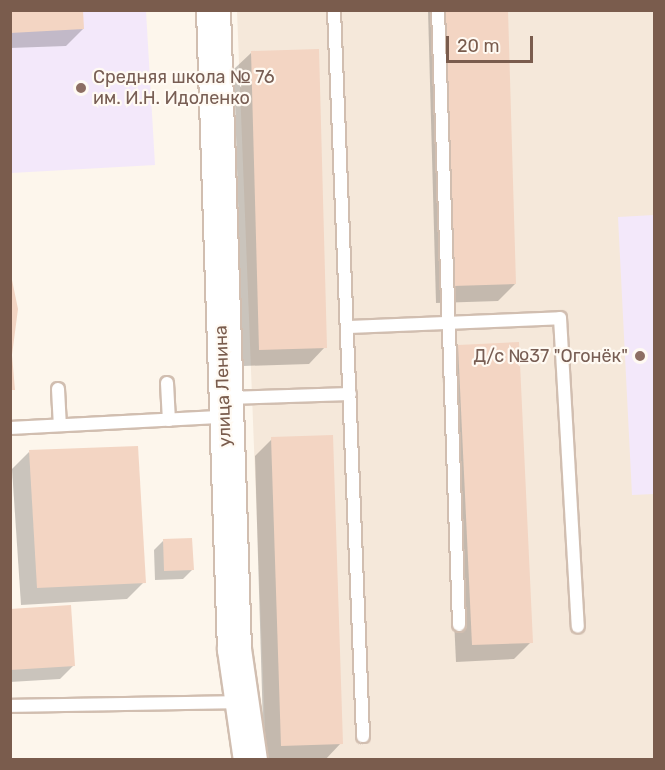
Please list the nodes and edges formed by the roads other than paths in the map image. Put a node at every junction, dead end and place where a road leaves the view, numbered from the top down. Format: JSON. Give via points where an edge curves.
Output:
{"nodes":[{"id":1,"x":213,"y":10,"type":"edge"},
{"id":2,"x":334,"y":10,"type":"edge"},
{"id":3,"x":438,"y":10,"type":"edge"},
{"id":4,"x":447,"y":323,"type":"junction"},
{"id":5,"x":349,"y":327,"type":"junction"},
{"id":6,"x":167,"y":382,"type":"dead end"},
{"id":7,"x":58,"y":389,"type":"dead end"},
{"id":8,"x":350,"y":394,"type":"junction"},
{"id":9,"x":223,"y":408,"type":"junction"},
{"id":10,"x":169,"y":420,"type":"junction"},
{"id":11,"x":60,"y":425,"type":"junction"},
{"id":12,"x":10,"y":428,"type":"edge"},
{"id":13,"x":459,"y":625,"type":"dead end"},
{"id":14,"x":578,"y":626,"type":"dead end"},
{"id":15,"x":242,"y":702,"type":"junction"},
{"id":16,"x":10,"y":706,"type":"edge"},
{"id":17,"x":363,"y":736,"type":"dead end"},
{"id":18,"x":246,"y":758,"type":"edge"}],
"edges":[{"from":1,"to":9,"type":"street","name":"улица Ленина"},
{"from":2,"to":5,"type":"lane"},
{"from":3,"to":4,"type":"lane"},
{"from":4,"to":5,"type":"lane"},
{"from":4,"to":13,"type":"lane"},
{"from":4,"to":14,"type":"lane","via":[[560,318]]},
{"from":5,"to":8,"type":"lane"},
{"from":6,"to":10,"type":"lane"},
{"from":7,"to":11,"type":"lane"},
{"from":8,"to":9,"type":"lane"},
{"from":8,"to":17,"type":"lane"},
{"from":9,"to":10,"type":"lane"},
{"from":9,"to":15,"type":"street","name":"улица Ленина","via":[[234,649]]},
{"from":10,"to":11,"type":"lane"},
{"from":11,"to":12,"type":"lane"},
{"from":15,"to":16,"type":"lane"},
{"from":15,"to":18,"type":"street","name":"улица Ленина"}]}
